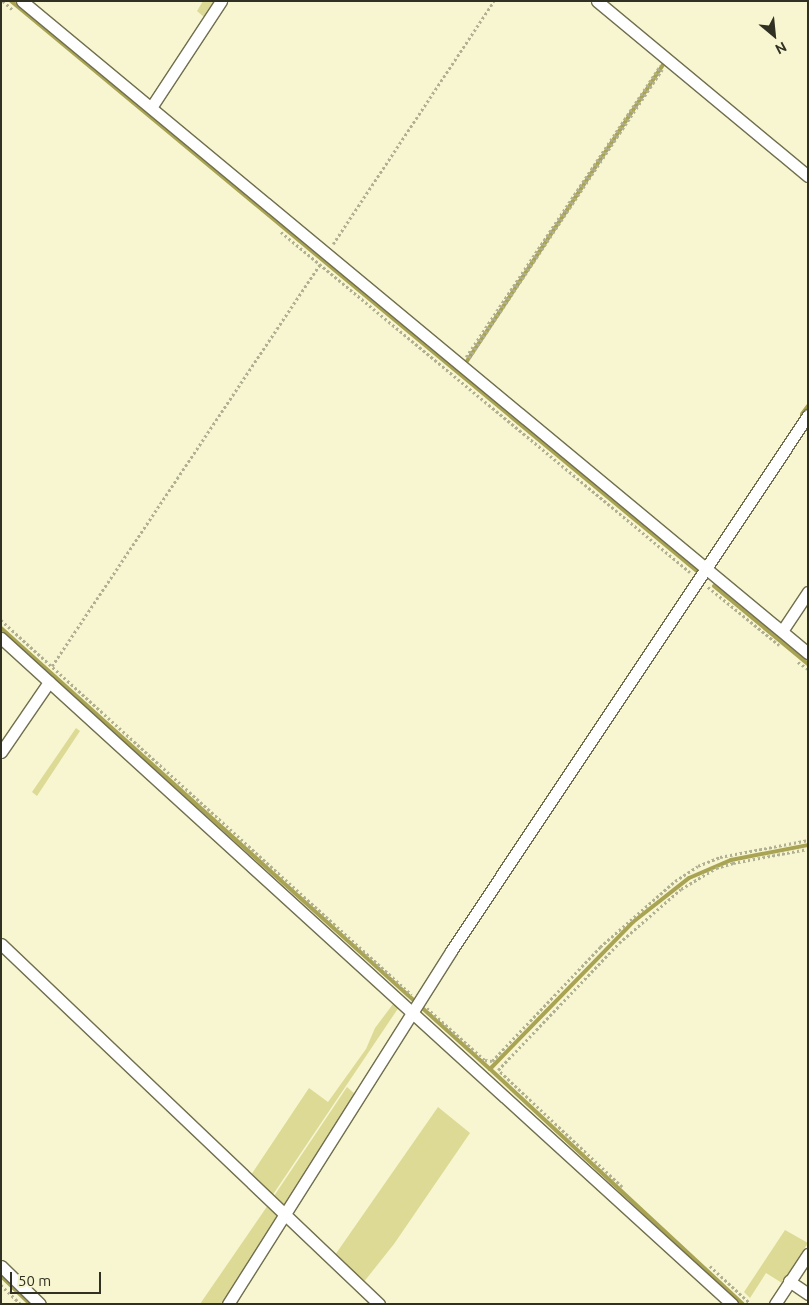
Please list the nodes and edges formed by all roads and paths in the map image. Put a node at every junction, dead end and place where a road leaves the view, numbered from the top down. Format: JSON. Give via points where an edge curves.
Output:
{"nodes":[{"id":1,"x":3,"y":1,"type":"edge"},
{"id":2,"x":22,"y":1,"type":"edge"},
{"id":3,"x":221,"y":1,"type":"edge"},
{"id":4,"x":494,"y":1,"type":"edge"},
{"id":5,"x":597,"y":1,"type":"edge"},
{"id":6,"x":18,"y":14,"type":"dead end"},
{"id":7,"x":666,"y":59,"type":"junction"},
{"id":8,"x":152,"y":106,"type":"junction"},
{"id":9,"x":808,"y":176,"type":"edge"},
{"id":10,"x":274,"y":226,"type":"dead end"},
{"id":11,"x":322,"y":260,"type":"junction"},
{"id":12,"x":462,"y":367,"type":"junction"},
{"id":13,"x":808,"y":415,"type":"edge"},
{"id":14,"x":707,"y":568,"type":"junction"},
{"id":15,"x":698,"y":580,"type":"junction"},
{"id":16,"x":808,"y":592,"type":"edge"},
{"id":17,"x":1,"y":620,"type":"edge"},
{"id":18,"x":782,"y":631,"type":"junction"},
{"id":19,"x":1,"y":638,"type":"edge"},
{"id":20,"x":786,"y":651,"type":"dead end"},
{"id":21,"x":808,"y":653,"type":"edge"},
{"id":22,"x":793,"y":657,"type":"dead end"},
{"id":23,"x":52,"y":666,"type":"junction"},
{"id":24,"x":808,"y":669,"type":"edge"},
{"id":25,"x":49,"y":682,"type":"junction"},
{"id":26,"x":1,"y":752,"type":"edge"},
{"id":27,"x":808,"y":840,"type":"edge"},
{"id":28,"x":808,"y":849,"type":"edge"},
{"id":29,"x":1,"y":944,"type":"edge"},
{"id":30,"x":417,"y":1007,"type":"junction"},
{"id":31,"x":627,"y":1190,"type":"dead end"},
{"id":32,"x":285,"y":1214,"type":"junction"},
{"id":33,"x":808,"y":1254,"type":"edge"},
{"id":34,"x":703,"y":1260,"type":"dead end"},
{"id":35,"x":1,"y":1266,"type":"edge"},
{"id":36,"x":789,"y":1282,"type":"junction"},
{"id":37,"x":1,"y":1285,"type":"edge"},
{"id":38,"x":808,"y":1294,"type":"edge"},
{"id":39,"x":21,"y":1304,"type":"edge"},
{"id":40,"x":40,"y":1304,"type":"edge"},
{"id":41,"x":228,"y":1304,"type":"edge"},
{"id":42,"x":379,"y":1304,"type":"edge"},
{"id":43,"x":732,"y":1304,"type":"edge"},
{"id":44,"x":752,"y":1304,"type":"edge"},
{"id":45,"x":775,"y":1304,"type":"edge"}],
"edges":[{"from":1,"to":6,"type":"path"},
{"from":2,"to":8,"type":"street"},
{"from":3,"to":8,"type":"street"},
{"from":4,"to":11,"type":"path"},
{"from":5,"to":7,"type":"street"},
{"from":7,"to":9,"type":"street"},
{"from":7,"to":12,"type":"path"},
{"from":8,"to":11,"type":"street"},
{"from":10,"to":11,"type":"path"},
{"from":11,"to":12,"type":"street"},
{"from":11,"to":15,"type":"path"},
{"from":11,"to":23,"type":"path"},
{"from":12,"to":14,"type":"street"},
{"from":13,"to":14,"type":"street"},
{"from":14,"to":15,"type":"street"},
{"from":14,"to":18,"type":"street"},
{"from":15,"to":20,"type":"path"},
{"from":15,"to":30,"type":"street"},
{"from":16,"to":18,"type":"street"},
{"from":17,"to":23,"type":"path"},
{"from":18,"to":21,"type":"street"},
{"from":19,"to":25,"type":"street"},
{"from":22,"to":24,"type":"path"},
{"from":23,"to":30,"type":"path"},
{"from":25,"to":26,"type":"street"},
{"from":25,"to":30,"type":"street"},
{"from":27,"to":30,"type":"path","via":[[720,857],[675,881],[600,947],[492,1061],[486,1060]]},
{"from":28,"to":31,"type":"path","via":[[716,868],[681,889],[619,943],[498,1070]]},
{"from":29,"to":32,"type":"street"},
{"from":30,"to":32,"type":"street"},
{"from":30,"to":43,"type":"street"},
{"from":32,"to":41,"type":"street"},
{"from":32,"to":42,"type":"street"},
{"from":33,"to":36,"type":"street"},
{"from":34,"to":44,"type":"path"},
{"from":35,"to":40,"type":"street"},
{"from":36,"to":38,"type":"street"},
{"from":36,"to":45,"type":"street"},
{"from":37,"to":39,"type":"path"}]}
